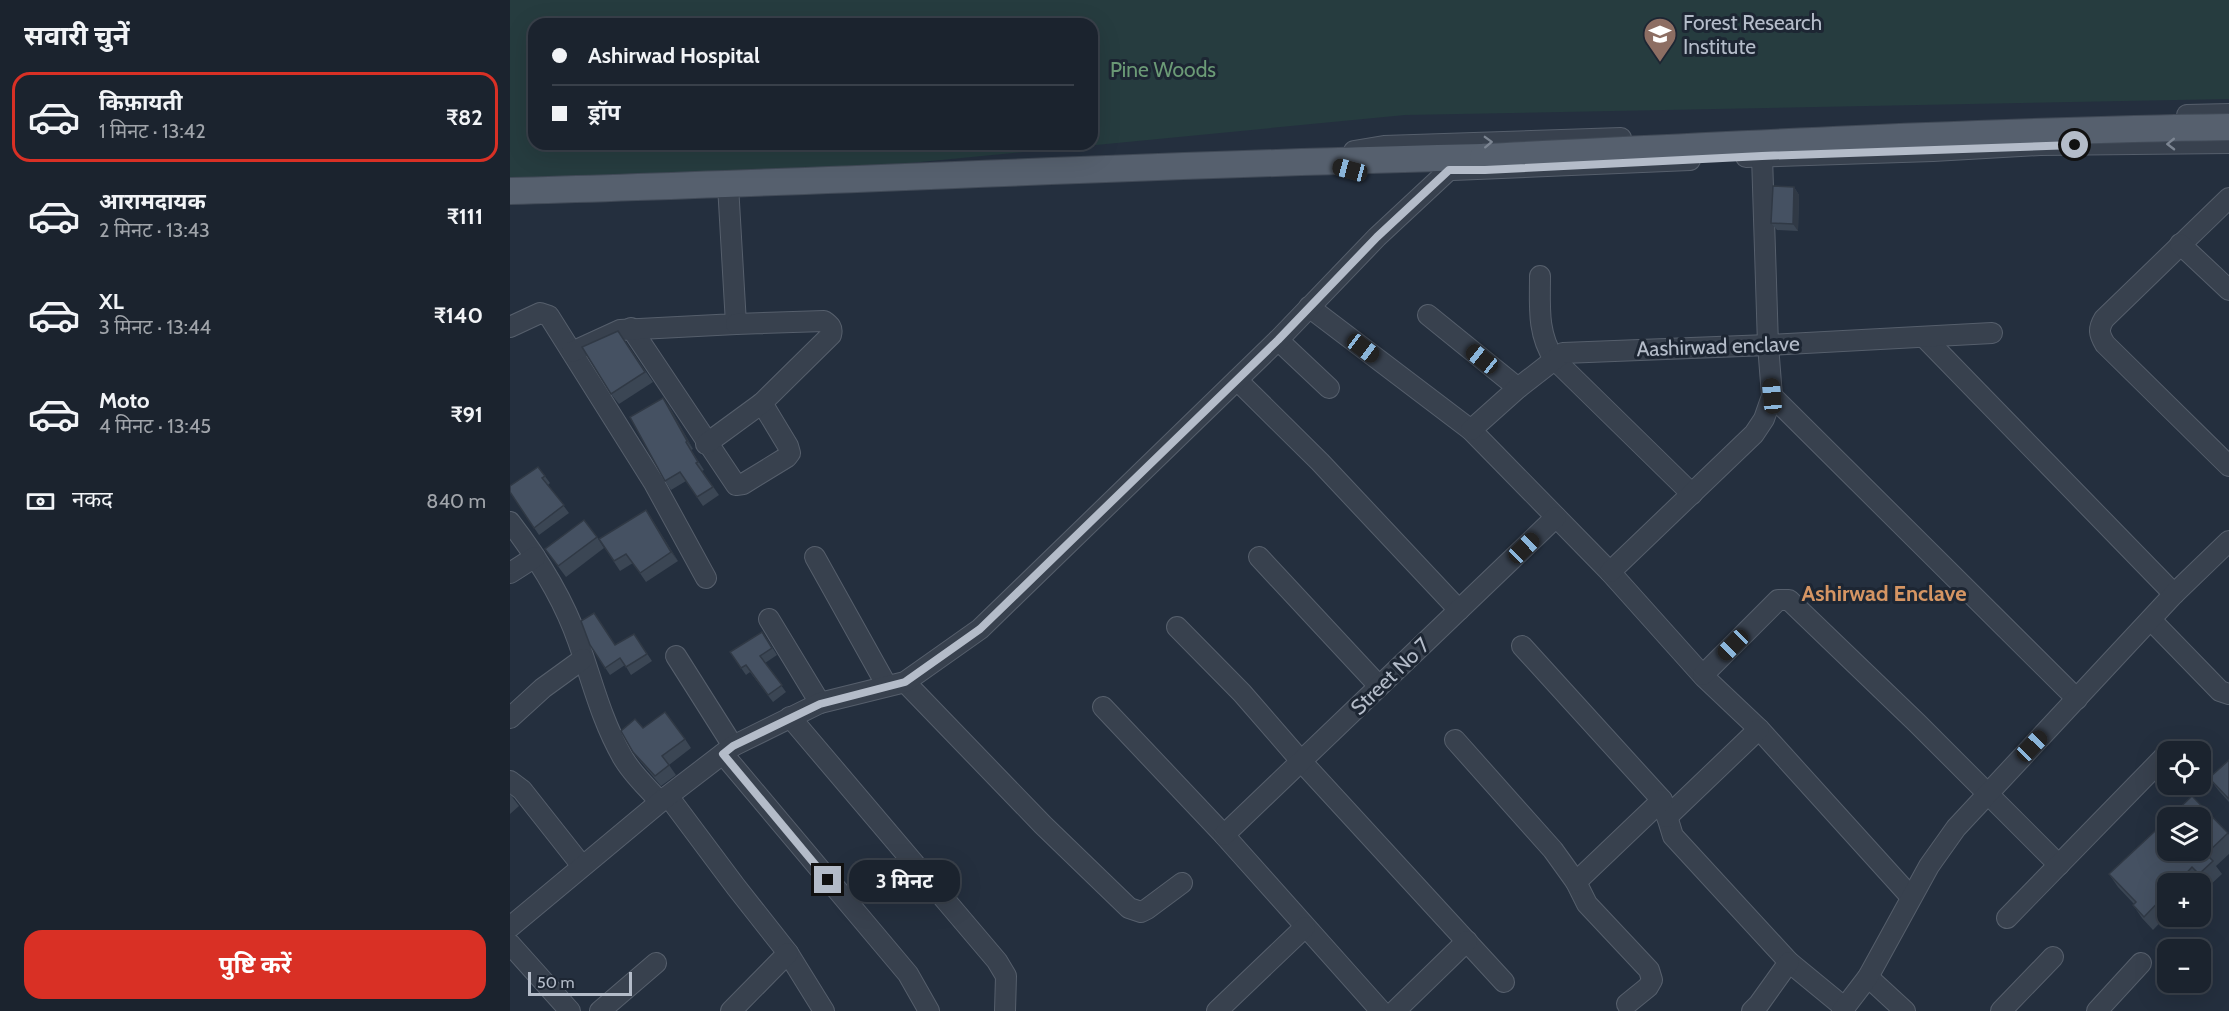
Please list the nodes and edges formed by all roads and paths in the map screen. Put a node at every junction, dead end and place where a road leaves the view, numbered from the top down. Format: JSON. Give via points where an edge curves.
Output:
{"nodes":[{"id":1,"x":2229,"y":114,"type":"edge"},
{"id":2,"x":2091,"y":119,"type":"junction"},
{"id":3,"x":2229,"y":127,"type":"edge"},
{"id":4,"x":2229,"y":143,"type":"edge"},
{"id":5,"x":2093,"y":145,"type":"junction"},
{"id":6,"x":1762,"y":156,"type":"junction"},
{"id":7,"x":1326,"y":160,"type":"junction"},
{"id":8,"x":1449,"y":170,"type":"junction"},
{"id":9,"x":728,"y":185,"type":"junction"},
{"id":10,"x":510,"y":191,"type":"edge"},
{"id":11,"x":2229,"y":198,"type":"edge"},
{"id":12,"x":2180,"y":244,"type":"junction"},
{"id":13,"x":1540,"y":276,"type":"dead end"},
{"id":14,"x":2229,"y":290,"type":"edge"},
{"id":15,"x":1309,"y":307,"type":"junction"},
{"id":16,"x":1428,"y":315,"type":"dead end"},
{"id":17,"x":736,"y":324,"type":"junction"},
{"id":18,"x":510,"y":327,"type":"edge"},
{"id":19,"x":631,"y":328,"type":"junction"},
{"id":20,"x":1992,"y":333,"type":"dead end"},
{"id":21,"x":1924,"y":337,"type":"junction"},
{"id":22,"x":1278,"y":340,"type":"junction"},
{"id":23,"x":1768,"y":345,"type":"junction"},
{"id":24,"x":572,"y":352,"type":"junction"},
{"id":25,"x":1554,"y":359,"type":"junction"},
{"id":26,"x":1237,"y":380,"type":"junction"},
{"id":27,"x":1329,"y":388,"type":"dead end"},
{"id":28,"x":1518,"y":388,"type":"junction"},
{"id":29,"x":1772,"y":396,"type":"junction"},
{"id":30,"x":762,"y":403,"type":"junction"},
{"id":31,"x":1471,"y":430,"type":"junction"},
{"id":32,"x":706,"y":444,"type":"junction"},
{"id":33,"x":2229,"y":466,"type":"edge"},
{"id":34,"x":1692,"y":494,"type":"junction"},
{"id":35,"x":1556,"y":517,"type":"junction"},
{"id":36,"x":510,"y":522,"type":"edge"},
{"id":37,"x":2228,"y":545,"type":"edge"},
{"id":38,"x":535,"y":557,"type":"junction"},
{"id":39,"x":815,"y":557,"type":"dead end"},
{"id":40,"x":1259,"y":557,"type":"dead end"},
{"id":41,"x":1610,"y":572,"type":"junction"},
{"id":42,"x":510,"y":573,"type":"edge"},
{"id":43,"x":706,"y":579,"type":"dead end"},
{"id":44,"x":2174,"y":594,"type":"junction"},
{"id":45,"x":1459,"y":610,"type":"junction"},
{"id":46,"x":769,"y":619,"type":"dead end"},
{"id":47,"x":2151,"y":620,"type":"junction"},
{"id":48,"x":1177,"y":627,"type":"dead end"},
{"id":49,"x":1522,"y":646,"type":"dead end"},
{"id":50,"x":676,"y":656,"type":"dead end"},
{"id":51,"x":583,"y":659,"type":"junction"},
{"id":52,"x":1703,"y":675,"type":"junction"},
{"id":53,"x":896,"y":684,"type":"junction"},
{"id":54,"x":1379,"y":686,"type":"junction"},
{"id":55,"x":2229,"y":694,"type":"edge"},
{"id":56,"x":2078,"y":699,"type":"junction"},
{"id":57,"x":820,"y":704,"type":"junction"},
{"id":58,"x":1103,"y":707,"type":"dead end"},
{"id":59,"x":790,"y":717,"type":"junction"},
{"id":60,"x":510,"y":718,"type":"edge"},
{"id":61,"x":1759,"y":729,"type":"junction"},
{"id":62,"x":1455,"y":740,"type":"dead end"},
{"id":63,"x":728,"y":750,"type":"junction"},
{"id":64,"x":1301,"y":761,"type":"junction"},
{"id":65,"x":2157,"y":764,"type":"edge"},
{"id":66,"x":510,"y":781,"type":"edge"},
{"id":67,"x":1988,"y":792,"type":"junction"},
{"id":68,"x":664,"y":799,"type":"junction"},
{"id":69,"x":1664,"y":809,"type":"junction"},
{"id":70,"x":1224,"y":835,"type":"junction"},
{"id":71,"x":2059,"y":865,"type":"junction"},
{"id":72,"x":582,"y":866,"type":"junction"},
{"id":73,"x":1576,"y":882,"type":"junction"},
{"id":74,"x":1182,"y":883,"type":"dead end"},
{"id":75,"x":1911,"y":897,"type":"junction"},
{"id":76,"x":2007,"y":918,"type":"dead end"},
{"id":77,"x":510,"y":927,"type":"edge"},
{"id":78,"x":1305,"y":927,"type":"junction"},
{"id":79,"x":1467,"y":941,"type":"junction"},
{"id":80,"x":510,"y":944,"type":"edge"},
{"id":81,"x":788,"y":953,"type":"junction"},
{"id":82,"x":2053,"y":957,"type":"dead end"},
{"id":83,"x":1789,"y":962,"type":"junction"},
{"id":84,"x":656,"y":963,"type":"dead end"},
{"id":85,"x":2140,"y":963,"type":"dead end"},
{"id":86,"x":1868,"y":977,"type":"junction"},
{"id":87,"x":1504,"y":982,"type":"dead end"},
{"id":88,"x":1627,"y":1004,"type":"dead end"},
{"id":89,"x":1844,"y":1009,"type":"edge"},
{"id":90,"x":570,"y":1011,"type":"edge"},
{"id":91,"x":600,"y":1011,"type":"edge"},
{"id":92,"x":730,"y":1011,"type":"edge"},
{"id":93,"x":824,"y":1011,"type":"edge"},
{"id":94,"x":929,"y":1011,"type":"edge"},
{"id":95,"x":1004,"y":1011,"type":"edge"},
{"id":96,"x":1217,"y":1011,"type":"edge"},
{"id":97,"x":1381,"y":1011,"type":"edge"},
{"id":98,"x":1395,"y":1011,"type":"edge"},
{"id":99,"x":1752,"y":1011,"type":"edge"},
{"id":100,"x":1905,"y":1011,"type":"edge"},
{"id":101,"x":2001,"y":1011,"type":"edge"},
{"id":102,"x":2097,"y":1011,"type":"edge"}],
"edges":[{"from":1,"to":2,"type":"street"},
{"from":2,"to":5,"type":"street","via":[[2088,133]]},
{"from":7,"to":2,"type":"street","one_way":true,"via":[[1384,146]]},
{"from":3,"to":7,"type":"main road","bridge":true},
{"from":4,"to":5,"type":"street","one_way":true},
{"from":5,"to":6,"type":"street"},
{"from":6,"to":8,"type":"street"},
{"from":6,"to":23,"type":"street"},
{"from":7,"to":8,"type":"street","via":[[1350,170]]},
{"from":7,"to":9,"type":"main road"},
{"from":8,"to":15,"type":"street"},
{"from":9,"to":10,"type":"main road"},
{"from":9,"to":17,"type":"street"},
{"from":11,"to":12,"type":"street"},
{"from":12,"to":14,"type":"street"},
{"from":12,"to":33,"type":"street","via":[[2104,319],[2100,335],[2104,344]]},
{"from":13,"to":25,"type":"street","via":[[1540,330]]},
{"from":15,"to":22,"type":"street"},
{"from":15,"to":31,"type":"street"},
{"from":16,"to":28,"type":"street"},
{"from":17,"to":19,"type":"street"},
{"from":17,"to":30,"type":"street","via":[[824,321],[832,331]]},
{"from":18,"to":24,"type":"street","via":[[544,313]]},
{"from":19,"to":24,"type":"street"},
{"from":19,"to":32,"type":"street"},
{"from":20,"to":21,"type":"street","name":"Aashirwad enclave"},
{"from":21,"to":23,"type":"street","name":"Aashirwad enclave"},
{"from":21,"to":44,"type":"street"},
{"from":22,"to":26,"type":"street"},
{"from":22,"to":27,"type":"street"},
{"from":23,"to":25,"type":"street","name":"Aashirwad enclave","via":[[1574,351]]},
{"from":23,"to":29,"type":"street"},
{"from":24,"to":43,"type":"street","via":[[654,483]]},
{"from":25,"to":28,"type":"street","name":"Aashirwad enclave"},
{"from":25,"to":34,"type":"street"},
{"from":26,"to":45,"type":"street"},
{"from":26,"to":53,"type":"street","via":[[980,629]]},
{"from":28,"to":31,"type":"street","name":"Aashirwad enclave"},
{"from":29,"to":34,"type":"street","via":[[1754,434]]},
{"from":29,"to":56,"type":"street"},
{"from":30,"to":32,"type":"street"},
{"from":30,"to":32,"type":"street","via":[[790,449],[787,457],[736,485]]},
{"from":31,"to":35,"type":"street"},
{"from":34,"to":41,"type":"street"},
{"from":35,"to":41,"type":"street"},
{"from":35,"to":45,"type":"street","name":"Street No 7"},
{"from":36,"to":38,"type":"street"},
{"from":37,"to":44,"type":"street"},
{"from":38,"to":42,"type":"street"},
{"from":38,"to":51,"type":"street","via":[[578,639]]},
{"from":39,"to":53,"type":"street"},
{"from":40,"to":54,"type":"street"},
{"from":41,"to":52,"type":"street"},
{"from":44,"to":47,"type":"street"},
{"from":45,"to":54,"type":"street","name":"Street No 7"},
{"from":46,"to":57,"type":"street"},
{"from":47,"to":55,"type":"street","via":[[2220,691]]},
{"from":47,"to":56,"type":"street"},
{"from":48,"to":64,"type":"street"},
{"from":49,"to":69,"type":"street"},
{"from":50,"to":63,"type":"street"},
{"from":51,"to":60,"type":"street"},
{"from":51,"to":68,"type":"street","via":[[604,721],[623,759]]},
{"from":52,"to":61,"type":"street"},
{"from":52,"to":67,"type":"street","via":[[1778,600],[1789,600]]},
{"from":53,"to":57,"type":"street"},
{"from":53,"to":74,"type":"street","via":[[1129,908],[1141,912]]},
{"from":54,"to":64,"type":"street","name":"Street No 7"},
{"from":56,"to":67,"type":"street"},
{"from":57,"to":59,"type":"street"},
{"from":58,"to":70,"type":"street"},
{"from":59,"to":63,"type":"street"},
{"from":59,"to":95,"type":"street","via":[[997,961],[1006,976]]},
{"from":61,"to":69,"type":"street"},
{"from":61,"to":75,"type":"street"},
{"from":62,"to":73,"type":"street"},
{"from":63,"to":68,"type":"street"},
{"from":63,"to":94,"type":"street","via":[[908,974]]},
{"from":64,"to":70,"type":"street","name":"Street No 7"},
{"from":64,"to":79,"type":"street"},
{"from":65,"to":71,"type":"street"},
{"from":66,"to":72,"type":"street","via":[[522,790]]},
{"from":67,"to":71,"type":"street"},
{"from":67,"to":75,"type":"street","via":[[1943,845]]},
{"from":68,"to":72,"type":"street"},
{"from":68,"to":81,"type":"street"},
{"from":69,"to":73,"type":"street"},
{"from":69,"to":83,"type":"street","via":[[1673,836]]},
{"from":70,"to":78,"type":"street"},
{"from":71,"to":76,"type":"street"},
{"from":72,"to":77,"type":"street"},
{"from":73,"to":88,"type":"street","via":[[1587,904],[1652,975],[1648,987]]},
{"from":75,"to":86,"type":"street"},
{"from":78,"to":96,"type":"street"},
{"from":78,"to":97,"type":"street"},
{"from":79,"to":87,"type":"street"},
{"from":79,"to":98,"type":"street"},
{"from":80,"to":90,"type":"street"},
{"from":81,"to":92,"type":"street"},
{"from":81,"to":93,"type":"street"},
{"from":82,"to":101,"type":"street"},
{"from":83,"to":89,"type":"street"},
{"from":83,"to":99,"type":"street"},
{"from":84,"to":91,"type":"street"},
{"from":85,"to":102,"type":"street"},
{"from":86,"to":89,"type":"street"},
{"from":86,"to":100,"type":"street"}]}
